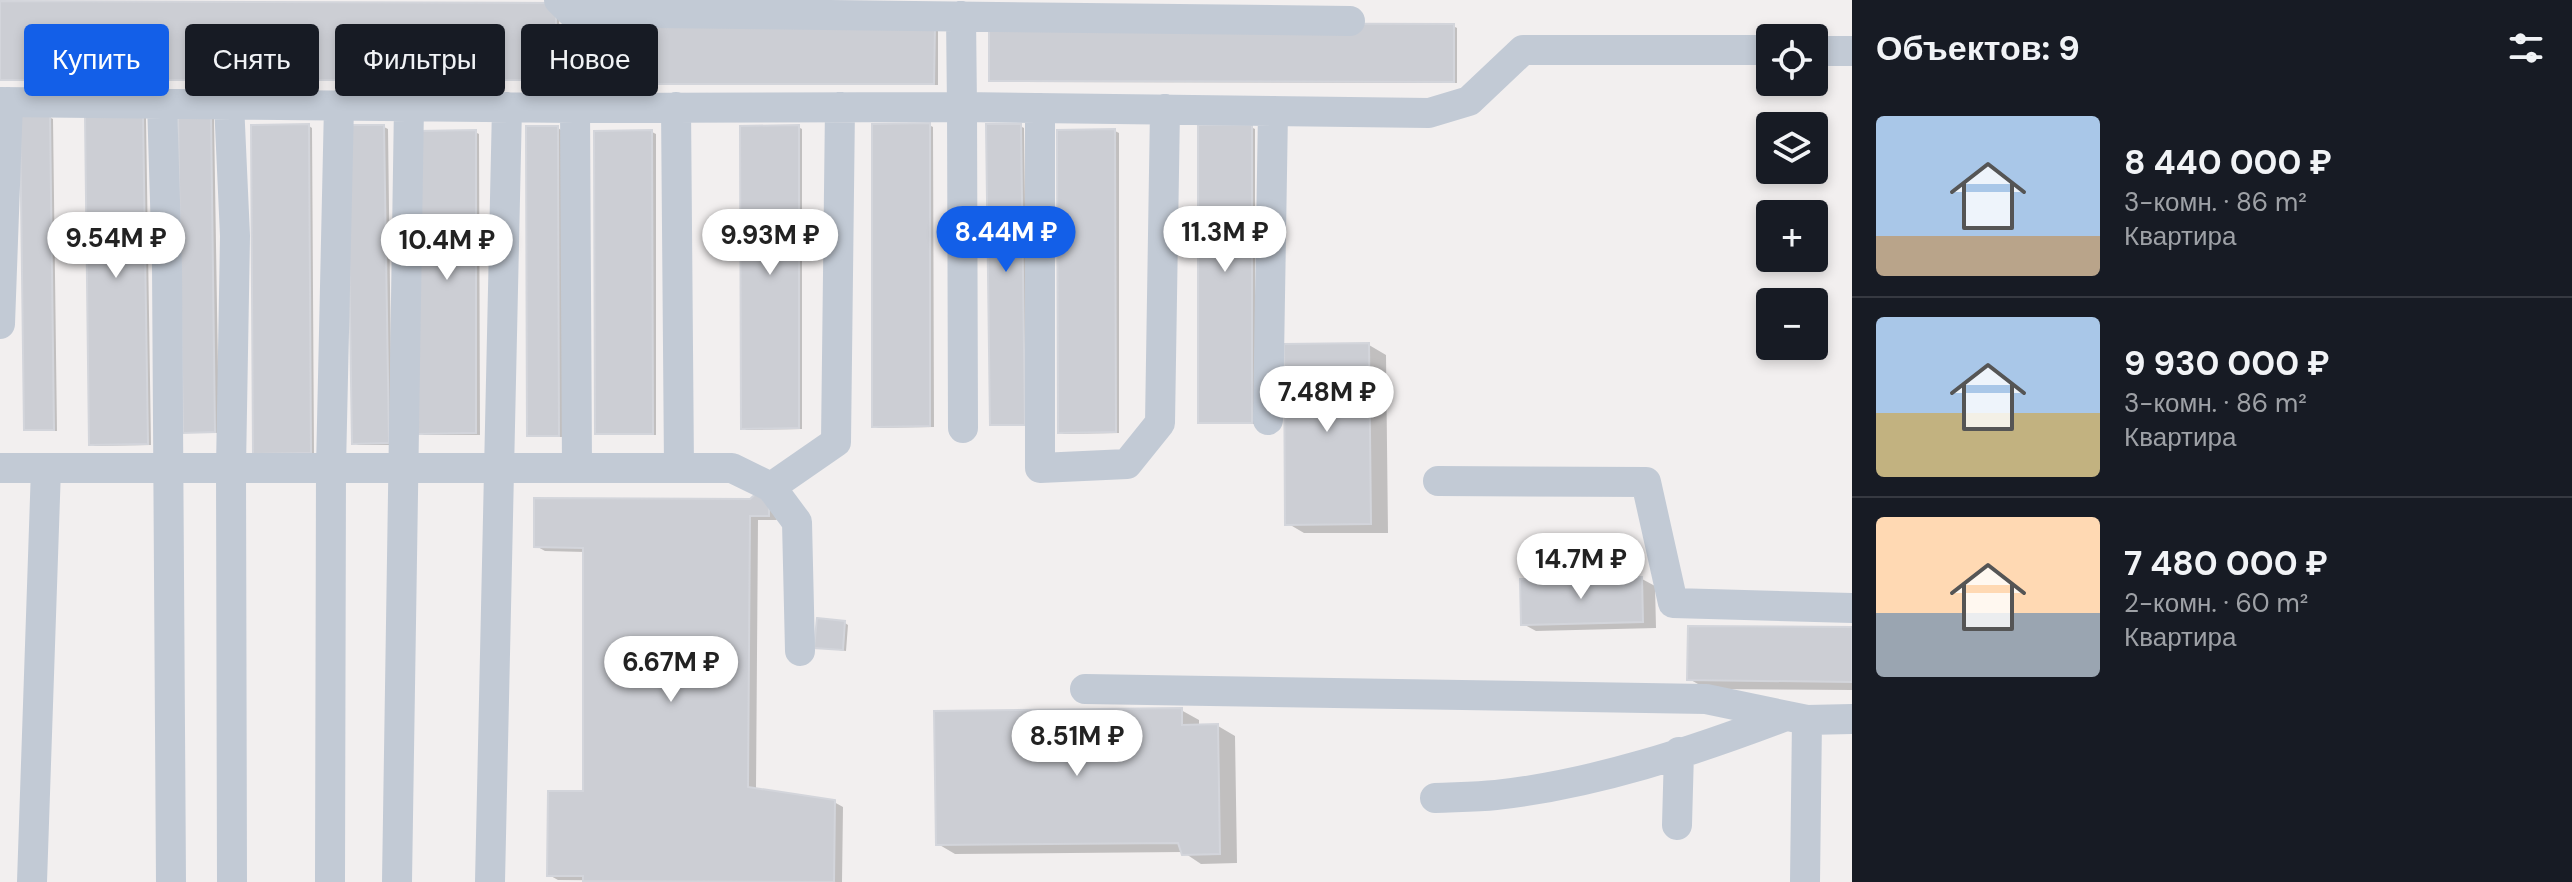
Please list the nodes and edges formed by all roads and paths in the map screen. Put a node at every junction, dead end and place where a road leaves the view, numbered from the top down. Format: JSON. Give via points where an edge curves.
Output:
{"nodes":[{"id":1,"x":568,"y":6,"type":"edge"},
{"id":2,"x":961,"y":16,"type":"junction"},
{"id":3,"x":1350,"y":21,"type":"dead end"},
{"id":4,"x":1756,"y":50,"type":"edge"},
{"id":5,"x":1828,"y":51,"type":"edge"},
{"id":6,"x":1852,"y":51,"type":"edge"},
{"id":7,"x":4,"y":102,"type":"edge"},
{"id":8,"x":162,"y":102,"type":"junction"},
{"id":9,"x":229,"y":103,"type":"junction"},
{"id":10,"x":339,"y":105,"type":"junction"},
{"id":11,"x":409,"y":105,"type":"junction"},
{"id":12,"x":507,"y":107,"type":"junction"},
{"id":13,"x":676,"y":107,"type":"junction"},
{"id":14,"x":840,"y":107,"type":"junction"},
{"id":15,"x":962,"y":107,"type":"junction"},
{"id":16,"x":575,"y":108,"type":"junction"},
{"id":17,"x":1040,"y":108,"type":"junction"},
{"id":18,"x":1165,"y":109,"type":"junction"},
{"id":19,"x":1273,"y":111,"type":"junction"},
{"id":20,"x":0,"y":324,"type":"edge"},
{"id":21,"x":1268,"y":420,"type":"dead end"},
{"id":22,"x":963,"y":428,"type":"dead end"},
{"id":23,"x":0,"y":468,"type":"edge"},
{"id":24,"x":46,"y":468,"type":"junction"},
{"id":25,"x":169,"y":468,"type":"junction"},
{"id":26,"x":231,"y":468,"type":"junction"},
{"id":27,"x":331,"y":468,"type":"junction"},
{"id":28,"x":405,"y":468,"type":"junction"},
{"id":29,"x":498,"y":468,"type":"junction"},
{"id":30,"x":577,"y":468,"type":"junction"},
{"id":31,"x":679,"y":468,"type":"junction"},
{"id":32,"x":1438,"y":481,"type":"dead end"},
{"id":33,"x":771,"y":487,"type":"junction"},
{"id":34,"x":1852,"y":608,"type":"edge"},
{"id":35,"x":800,"y":651,"type":"dead end"},
{"id":36,"x":1085,"y":689,"type":"dead end"},
{"id":37,"x":1797,"y":718,"type":"junction"},
{"id":38,"x":1852,"y":719,"type":"edge"},
{"id":39,"x":1679,"y":752,"type":"junction"},
{"id":40,"x":1435,"y":798,"type":"dead end"},
{"id":41,"x":1677,"y":825,"type":"dead end"},
{"id":42,"x":32,"y":882,"type":"edge"},
{"id":43,"x":171,"y":882,"type":"edge"},
{"id":44,"x":232,"y":882,"type":"edge"},
{"id":45,"x":330,"y":882,"type":"edge"},
{"id":46,"x":397,"y":882,"type":"edge"},
{"id":47,"x":490,"y":882,"type":"edge"},
{"id":48,"x":1805,"y":882,"type":"edge"}],
"edges":[{"from":1,"to":2,"type":"street"},
{"from":1,"to":16,"type":"street"},
{"from":2,"to":3,"type":"street"},
{"from":2,"to":15,"type":"street"},
{"from":4,"to":19,"type":"street","via":[[1523,50],[1469,101],[1429,113]]},
{"from":5,"to":6,"type":"street"},
{"from":7,"to":8,"type":"street"},
{"from":7,"to":20,"type":"street"},
{"from":8,"to":9,"type":"street"},
{"from":8,"to":25,"type":"street"},
{"from":9,"to":10,"type":"street"},
{"from":9,"to":26,"type":"street","via":[[235,236]]},
{"from":10,"to":11,"type":"street"},
{"from":10,"to":27,"type":"street"},
{"from":11,"to":12,"type":"street"},
{"from":11,"to":28,"type":"street"},
{"from":12,"to":16,"type":"street"},
{"from":12,"to":29,"type":"street"},
{"from":13,"to":14,"type":"street"},
{"from":13,"to":16,"type":"street"},
{"from":13,"to":31,"type":"street"},
{"from":14,"to":15,"type":"street"},
{"from":14,"to":33,"type":"street","via":[[836,442]]},
{"from":15,"to":17,"type":"street"},
{"from":15,"to":22,"type":"street"},
{"from":16,"to":30,"type":"street"},
{"from":17,"to":18,"type":"street"},
{"from":17,"to":18,"type":"street","via":[[1040,468],[1127,464],[1160,423]]},
{"from":18,"to":19,"type":"street"},
{"from":19,"to":21,"type":"street"},
{"from":23,"to":24,"type":"street"},
{"from":24,"to":25,"type":"street"},
{"from":24,"to":42,"type":"street"},
{"from":25,"to":26,"type":"street"},
{"from":25,"to":43,"type":"street"},
{"from":26,"to":27,"type":"street"},
{"from":26,"to":44,"type":"street"},
{"from":27,"to":28,"type":"street"},
{"from":27,"to":45,"type":"street"},
{"from":28,"to":29,"type":"street"},
{"from":28,"to":46,"type":"street"},
{"from":29,"to":30,"type":"street"},
{"from":29,"to":47,"type":"street"},
{"from":30,"to":31,"type":"street"},
{"from":31,"to":33,"type":"street","via":[[732,468]]},
{"from":32,"to":34,"type":"street","via":[[1646,482],[1673,603]]},
{"from":33,"to":35,"type":"street","via":[[797,522]]},
{"from":36,"to":37,"type":"street","via":[[1706,699]]},
{"from":37,"to":38,"type":"street"},
{"from":37,"to":39,"type":"street"},
{"from":37,"to":48,"type":"street"},
{"from":39,"to":40,"type":"street","via":[[1558,785]]},
{"from":39,"to":41,"type":"street"}]}
